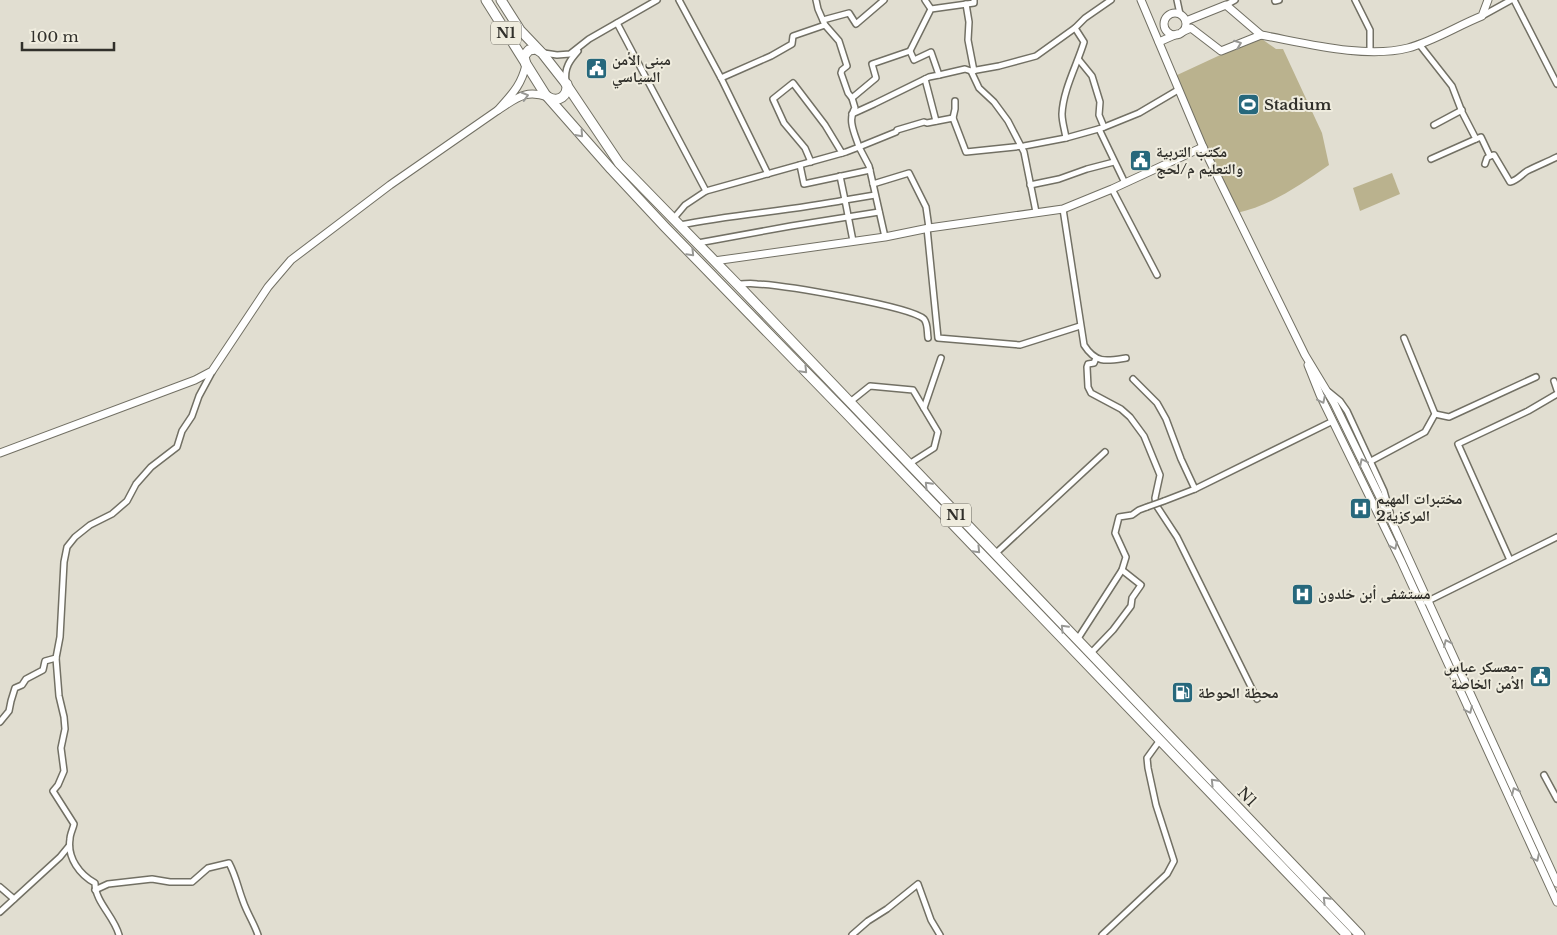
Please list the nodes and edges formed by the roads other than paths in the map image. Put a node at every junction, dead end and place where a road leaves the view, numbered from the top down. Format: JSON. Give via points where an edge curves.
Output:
{"nodes":[{"id":1,"x":486,"y":0,"type":"edge"},
{"id":2,"x":501,"y":0,"type":"edge"},
{"id":3,"x":657,"y":0,"type":"edge"},
{"id":4,"x":679,"y":0,"type":"edge"},
{"id":5,"x":816,"y":0,"type":"edge"},
{"id":6,"x":884,"y":0,"type":"edge"},
{"id":7,"x":925,"y":0,"type":"edge"},
{"id":8,"x":974,"y":0,"type":"edge"},
{"id":9,"x":1111,"y":0,"type":"edge"},
{"id":10,"x":1141,"y":0,"type":"edge"},
{"id":11,"x":1177,"y":0,"type":"edge"},
{"id":12,"x":1235,"y":0,"type":"edge"},
{"id":13,"x":1355,"y":0,"type":"edge"},
{"id":14,"x":1488,"y":0,"type":"edge"},
{"id":15,"x":1511,"y":0,"type":"edge"},
{"id":16,"x":1514,"y":0,"type":"edge"},
{"id":17,"x":966,"y":4,"type":"junction"},
{"id":18,"x":1226,"y":5,"type":"junction"},
{"id":19,"x":931,"y":9,"type":"junction"},
{"id":20,"x":1180,"y":14,"type":"junction"},
{"id":21,"x":1168,"y":15,"type":"junction"},
{"id":22,"x":1482,"y":16,"type":"junction"},
{"id":23,"x":1186,"y":21,"type":"junction"},
{"id":24,"x":617,"y":23,"type":"junction"},
{"id":25,"x":824,"y":23,"type":"junction"},
{"id":26,"x":1152,"y":24,"type":"junction"},
{"id":27,"x":1075,"y":28,"type":"junction"},
{"id":28,"x":1180,"y":33,"type":"junction"},
{"id":29,"x":1261,"y":35,"type":"junction"},
{"id":30,"x":589,"y":40,"type":"junction"},
{"id":31,"x":1159,"y":42,"type":"junction"},
{"id":32,"x":1419,"y":44,"type":"junction"},
{"id":33,"x":910,"y":51,"type":"junction"},
{"id":34,"x":1370,"y":52,"type":"junction"},
{"id":35,"x":542,"y":53,"type":"junction"},
{"id":36,"x":1079,"y":60,"type":"junction"},
{"id":37,"x":526,"y":65,"type":"junction"},
{"id":38,"x":973,"y":71,"type":"junction"},
{"id":39,"x":939,"y":75,"type":"junction"},
{"id":40,"x":721,"y":78,"type":"junction"},
{"id":41,"x":925,"y":79,"type":"junction"},
{"id":42,"x":566,"y":84,"type":"junction"},
{"id":43,"x":1557,"y":84,"type":"edge"},
{"id":44,"x":1178,"y":90,"type":"junction"},
{"id":45,"x":548,"y":97,"type":"junction"},
{"id":46,"x":852,"y":98,"type":"junction"},
{"id":47,"x":954,"y":101,"type":"dead end"},
{"id":48,"x":498,"y":110,"type":"junction"},
{"id":49,"x":1462,"y":110,"type":"junction"},
{"id":50,"x":851,"y":114,"type":"junction"},
{"id":51,"x":953,"y":118,"type":"junction"},
{"id":52,"x":936,"y":121,"type":"junction"},
{"id":53,"x":1434,"y":125,"type":"dead end"},
{"id":54,"x":1101,"y":128,"type":"junction"},
{"id":55,"x":1066,"y":138,"type":"junction"},
{"id":56,"x":1476,"y":139,"type":"junction"},
{"id":57,"x":859,"y":146,"type":"junction"},
{"id":58,"x":1021,"y":146,"type":"junction"},
{"id":59,"x":1202,"y":147,"type":"junction"},
{"id":60,"x":842,"y":153,"type":"junction"},
{"id":61,"x":1490,"y":156,"type":"junction"},
{"id":62,"x":1557,"y":157,"type":"edge"},
{"id":63,"x":1431,"y":159,"type":"dead end"},
{"id":64,"x":812,"y":162,"type":"junction"},
{"id":65,"x":1114,"y":162,"type":"junction"},
{"id":66,"x":1485,"y":164,"type":"dead end"},
{"id":67,"x":800,"y":165,"type":"junction"},
{"id":68,"x":870,"y":170,"type":"junction"},
{"id":69,"x":768,"y":174,"type":"junction"},
{"id":70,"x":840,"y":176,"type":"junction"},
{"id":71,"x":1125,"y":183,"type":"junction"},
{"id":72,"x":873,"y":184,"type":"junction"},
{"id":73,"x":1030,"y":185,"type":"junction"},
{"id":74,"x":1112,"y":189,"type":"junction"},
{"id":75,"x":706,"y":191,"type":"junction"},
{"id":76,"x":875,"y":195,"type":"junction"},
{"id":77,"x":845,"y":200,"type":"junction"},
{"id":78,"x":1062,"y":209,"type":"junction"},
{"id":79,"x":879,"y":212,"type":"junction"},
{"id":80,"x":1036,"y":212,"type":"junction"},
{"id":81,"x":848,"y":217,"type":"junction"},
{"id":82,"x":677,"y":222,"type":"junction"},
{"id":83,"x":928,"y":228,"type":"junction"},
{"id":84,"x":885,"y":237,"type":"junction"},
{"id":85,"x":853,"y":241,"type":"junction"},
{"id":86,"x":696,"y":243,"type":"junction"},
{"id":87,"x":714,"y":261,"type":"junction"},
{"id":88,"x":1157,"y":275,"type":"dead end"},
{"id":89,"x":738,"y":284,"type":"junction"},
{"id":90,"x":1080,"y":326,"type":"junction"},
{"id":91,"x":928,"y":338,"type":"dead end"},
{"id":92,"x":1404,"y":338,"type":"dead end"},
{"id":93,"x":1305,"y":355,"type":"junction"},
{"id":94,"x":941,"y":358,"type":"dead end"},
{"id":95,"x":1096,"y":358,"type":"junction"},
{"id":96,"x":1126,"y":358,"type":"dead end"},
{"id":97,"x":212,"y":371,"type":"junction"},
{"id":98,"x":1536,"y":377,"type":"dead end"},
{"id":99,"x":1133,"y":379,"type":"dead end"},
{"id":100,"x":1554,"y":381,"type":"dead end"},
{"id":101,"x":1327,"y":390,"type":"junction"},
{"id":102,"x":1557,"y":390,"type":"edge"},
{"id":103,"x":1557,"y":394,"type":"edge"},
{"id":104,"x":849,"y":402,"type":"junction"},
{"id":105,"x":924,"y":408,"type":"junction"},
{"id":106,"x":1435,"y":414,"type":"junction"},
{"id":107,"x":1333,"y":421,"type":"junction"},
{"id":108,"x":0,"y":452,"type":"edge"},
{"id":109,"x":1105,"y":452,"type":"dead end"},
{"id":110,"x":1371,"y":461,"type":"junction"},
{"id":111,"x":908,"y":465,"type":"junction"},
{"id":112,"x":1195,"y":490,"type":"junction"},
{"id":113,"x":1391,"y":520,"type":"junction"},
{"id":114,"x":1557,"y":538,"type":"edge"},
{"id":115,"x":995,"y":555,"type":"junction"},
{"id":116,"x":1510,"y":560,"type":"junction"},
{"id":117,"x":1122,"y":570,"type":"junction"},
{"id":118,"x":1424,"y":603,"type":"junction"},
{"id":119,"x":1076,"y":640,"type":"junction"},
{"id":120,"x":1090,"y":654,"type":"junction"},
{"id":121,"x":56,"y":658,"type":"junction"},
{"id":122,"x":1257,"y":699,"type":"dead end"},
{"id":123,"x":0,"y":722,"type":"edge"},
{"id":124,"x":1160,"y":739,"type":"junction"},
{"id":125,"x":1544,"y":775,"type":"dead end"},
{"id":126,"x":1557,"y":799,"type":"edge"},
{"id":127,"x":69,"y":846,"type":"junction"},
{"id":128,"x":1557,"y":883,"type":"edge"},
{"id":129,"x":0,"y":887,"type":"edge"},
{"id":130,"x":95,"y":890,"type":"junction"},
{"id":131,"x":14,"y":899,"type":"junction"},
{"id":132,"x":1557,"y":902,"type":"edge"},
{"id":133,"x":0,"y":912,"type":"edge"},
{"id":134,"x":119,"y":935,"type":"edge"},
{"id":135,"x":258,"y":935,"type":"edge"},
{"id":136,"x":852,"y":935,"type":"edge"},
{"id":137,"x":940,"y":935,"type":"edge"},
{"id":138,"x":1102,"y":935,"type":"edge"},
{"id":139,"x":1347,"y":935,"type":"edge"},
{"id":140,"x":1360,"y":935,"type":"edge"}],
"edges":[{"from":1,"to":37,"type":"highway","number":"N1"},
{"from":2,"to":35,"type":"highway","name":"N1","number":"N1","via":[[517,26]]},
{"from":3,"to":24,"type":"street"},
{"from":4,"to":40,"type":"street"},
{"from":5,"to":25,"type":"street"},
{"from":6,"to":25,"type":"street","via":[[856,24],[849,13]]},
{"from":7,"to":19,"type":"street"},
{"from":8,"to":17,"type":"street","via":[[974,3]]},
{"from":9,"to":27,"type":"street"},
{"from":10,"to":26,"type":"street"},
{"from":11,"to":20,"type":"street"},
{"from":12,"to":18,"type":"street"},
{"from":13,"to":34,"type":"street","via":[[1370,30]]},
{"from":14,"to":22,"type":"street"},
{"from":15,"to":22,"type":"street"},
{"from":16,"to":43,"type":"street"},
{"from":17,"to":19,"type":"street"},
{"from":17,"to":38,"type":"street"},
{"from":18,"to":23,"type":"street"},
{"from":18,"to":29,"type":"street"},
{"from":19,"to":33,"type":"street"},
{"from":20,"to":21,"type":"street"},
{"from":20,"to":23,"type":"street"},
{"from":21,"to":26,"type":"street"},
{"from":21,"to":28,"type":"street","via":[[1164,22],[1166,30]]},
{"from":22,"to":32,"type":"street"},
{"from":23,"to":28,"type":"street","via":[[1185,29]]},
{"from":24,"to":30,"type":"street"},
{"from":24,"to":75,"type":"street"},
{"from":25,"to":40,"type":"street","via":[[793,36],[792,44],[781,51]]},
{"from":25,"to":46,"type":"street","via":[[839,41],[847,66],[841,72]]},
{"from":26,"to":31,"type":"street"},
{"from":27,"to":36,"type":"street","via":[[1084,42]]},
{"from":27,"to":38,"type":"street","via":[[1036,56]]},
{"from":28,"to":29,"type":"street","one_way":true,"via":[[1191,28],[1221,51]]},
{"from":28,"to":31,"type":"street"},
{"from":29,"to":34,"type":"street"},
{"from":30,"to":35,"type":"street","via":[[570,54]]},
{"from":30,"to":42,"type":"street","via":[[568,65]]},
{"from":31,"to":44,"type":"street"},
{"from":32,"to":34,"type":"street"},
{"from":32,"to":49,"type":"street","via":[[1452,86]]},
{"from":33,"to":39,"type":"street","via":[[914,60],[931,52]]},
{"from":33,"to":46,"type":"street","via":[[872,64],[876,78]]},
{"from":35,"to":37,"type":"highway","via":[[536,49],[529,50],[524,56]]},
{"from":35,"to":42,"type":"highway","name":"N1"},
{"from":36,"to":54,"type":"street","via":[[1092,76],[1100,102]]},
{"from":36,"to":55,"type":"street","via":[[1066,92],[1062,114]]},
{"from":37,"to":45,"type":"highway","number":"N1"},
{"from":37,"to":48,"type":"street","via":[[518,89]]},
{"from":38,"to":39,"type":"street","via":[[965,69]]},
{"from":38,"to":58,"type":"street","via":[[979,88],[1008,121]]},
{"from":39,"to":41,"type":"street"},
{"from":40,"to":69,"type":"street"},
{"from":41,"to":50,"type":"street"},
{"from":41,"to":52,"type":"street"},
{"from":42,"to":45,"type":"highway","via":[[566,92],[561,98],[554,100]]},
{"from":42,"to":82,"type":"highway","name":"N1","number":"N1","via":[[619,163]]},
{"from":44,"to":54,"type":"street","via":[[1139,113]]},
{"from":44,"to":59,"type":"street"},
{"from":48,"to":45,"type":"street","one_way":true,"via":[[523,94]]},
{"from":45,"to":124,"type":"highway","number":"N1","one_way":true,"via":[[665,227]]},
{"from":46,"to":50,"type":"street","via":[[855,108]]},
{"from":47,"to":51,"type":"street"},
{"from":48,"to":97,"type":"street","via":[[291,260],[268,287]]},
{"from":49,"to":53,"type":"street"},
{"from":49,"to":56,"type":"street"},
{"from":50,"to":57,"type":"street"},
{"from":51,"to":52,"type":"street"},
{"from":51,"to":58,"type":"street","via":[[966,152]]},
{"from":52,"to":57,"type":"street","via":[[897,130]]},
{"from":54,"to":55,"type":"street"},
{"from":54,"to":65,"type":"street"},
{"from":55,"to":58,"type":"street"},
{"from":56,"to":61,"type":"street","via":[[1481,137]]},
{"from":56,"to":63,"type":"street"},
{"from":57,"to":60,"type":"street"},
{"from":57,"to":68,"type":"street"},
{"from":58,"to":73,"type":"street"},
{"from":59,"to":71,"type":"street"},
{"from":59,"to":93,"type":"street"},
{"from":60,"to":64,"type":"street"},
{"from":60,"to":64,"type":"street","via":[[826,125],[794,83],[773,99],[784,122]]},
{"from":61,"to":62,"type":"street","via":[[1494,155],[1510,182]]},
{"from":61,"to":66,"type":"street"},
{"from":64,"to":67,"type":"street"},
{"from":65,"to":71,"type":"street"},
{"from":65,"to":73,"type":"street"},
{"from":67,"to":69,"type":"street"},
{"from":67,"to":70,"type":"street","via":[[804,184]]},
{"from":68,"to":70,"type":"street"},
{"from":68,"to":72,"type":"street"},
{"from":69,"to":75,"type":"street"},
{"from":70,"to":77,"type":"street"},
{"from":71,"to":74,"type":"street"},
{"from":72,"to":76,"type":"street"},
{"from":72,"to":83,"type":"street","via":[[909,173],[926,207]]},
{"from":73,"to":80,"type":"street"},
{"from":74,"to":78,"type":"street"},
{"from":74,"to":88,"type":"street"},
{"from":75,"to":82,"type":"street","via":[[685,205]]},
{"from":76,"to":77,"type":"street"},
{"from":76,"to":79,"type":"street"},
{"from":77,"to":81,"type":"street"},
{"from":77,"to":82,"type":"street","via":[[807,208]]},
{"from":78,"to":80,"type":"street"},
{"from":78,"to":90,"type":"street"},
{"from":79,"to":81,"type":"street"},
{"from":79,"to":84,"type":"street"},
{"from":80,"to":83,"type":"street"},
{"from":81,"to":85,"type":"street"},
{"from":81,"to":86,"type":"street"},
{"from":82,"to":86,"type":"highway","name":"N1","number":"N1"},
{"from":83,"to":84,"type":"street"},
{"from":83,"to":90,"type":"street","via":[[938,338],[1020,345]]},
{"from":84,"to":85,"type":"street"},
{"from":85,"to":87,"type":"street"},
{"from":86,"to":87,"type":"highway","name":"N1","number":"N1"},
{"from":87,"to":89,"type":"highway","name":"N1","number":"N1"},
{"from":89,"to":91,"type":"street","via":[[781,286],[866,300],[898,309],[923,318]]},
{"from":89,"to":104,"type":"highway","name":"N1","number":"N1"},
{"from":90,"to":95,"type":"street","via":[[1084,345]]},
{"from":92,"to":106,"type":"street"},
{"from":93,"to":101,"type":"street"},
{"from":93,"to":107,"type":"street","one_way":true},
{"from":94,"to":105,"type":"street"},
{"from":95,"to":96,"type":"street","via":[[1106,362]]},
{"from":95,"to":122,"type":"street","via":[[1087,367],[1088,389],[1121,409],[1144,436],[1160,475],[1156,505],[1177,537]]},
{"from":97,"to":108,"type":"street","via":[[186,384]]},
{"from":97,"to":121,"type":"street","via":[[177,447],[151,467],[127,501],[112,514],[90,525],[67,547]]},
{"from":98,"to":106,"type":"street","via":[[1449,417]]},
{"from":99,"to":112,"type":"street","via":[[1157,403],[1166,419]]},
{"from":100,"to":102,"type":"street"},
{"from":101,"to":110,"type":"street","via":[[1345,408]]},
{"from":113,"to":101,"type":"street","one_way":true},
{"from":103,"to":116,"type":"street","via":[[1458,444]]},
{"from":104,"to":105,"type":"street","via":[[870,386],[913,390]]},
{"from":104,"to":111,"type":"highway","name":"N1","number":"N1"},
{"from":105,"to":111,"type":"street","via":[[938,432],[934,448]]},
{"from":106,"to":110,"type":"street","via":[[1425,432]]},
{"from":107,"to":112,"type":"street"},
{"from":107,"to":118,"type":"street","one_way":true},
{"from":109,"to":115,"type":"street"},
{"from":110,"to":113,"type":"street","via":[[1384,491]]},
{"from":115,"to":111,"type":"highway","name":"N1","number":"N1","one_way":true},
{"from":112,"to":117,"type":"street","bridge":true,"via":[[1119,517],[1114,533],[1126,557]]},
{"from":113,"to":118,"type":"street"},
{"from":114,"to":116,"type":"street"},
{"from":119,"to":115,"type":"highway","name":"N1","number":"N1","one_way":true},
{"from":116,"to":118,"type":"street"},
{"from":117,"to":119,"type":"street"},
{"from":117,"to":120,"type":"street","via":[[1141,585],[1132,598],[1131,606]]},
{"from":128,"to":118,"type":"street","one_way":true},
{"from":118,"to":132,"type":"street","one_way":true},
{"from":119,"to":120,"type":"highway","name":"N1","number":"N1"},
{"from":140,"to":120,"type":"highway","name":"N1","number":"N1","one_way":true},
{"from":121,"to":123,"type":"street","via":[[45,661],[43,670],[15,688],[10,711]]},
{"from":121,"to":127,"type":"street","via":[[65,729],[61,739],[64,771],[53,790],[74,824]]},
{"from":124,"to":138,"type":"street","via":[[1147,758],[1148,768],[1174,861],[1167,874]]},
{"from":124,"to":139,"type":"highway","number":"N1"},
{"from":125,"to":126,"type":"street"},
{"from":127,"to":130,"type":"street","via":[[82,876],[95,883]]},
{"from":127,"to":131,"type":"street"},
{"from":129,"to":131,"type":"street"},
{"from":130,"to":134,"type":"street"},
{"from":130,"to":135,"type":"street","via":[[108,884],[152,880],[192,882],[208,868],[229,864]]},
{"from":131,"to":133,"type":"street"},
{"from":136,"to":137,"type":"street","via":[[918,884]]}]}
